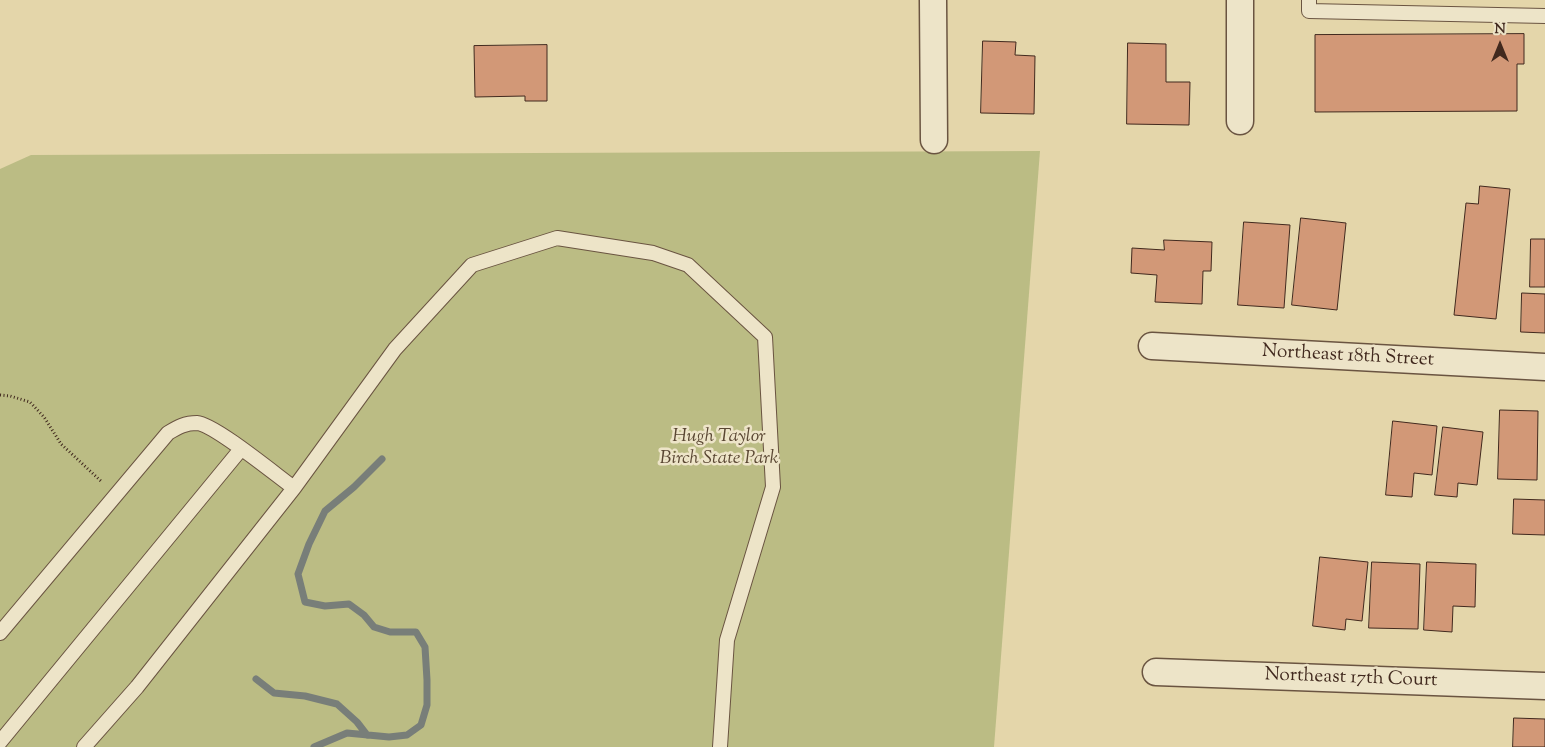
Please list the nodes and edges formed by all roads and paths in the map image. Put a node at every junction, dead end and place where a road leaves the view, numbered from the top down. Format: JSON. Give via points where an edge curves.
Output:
{"nodes":[{"id":1,"x":933,"y":0,"type":"edge"},
{"id":2,"x":1240,"y":0,"type":"edge"},
{"id":3,"x":1309,"y":0,"type":"edge"},
{"id":4,"x":1386,"y":6,"type":"edge"},
{"id":5,"x":1545,"y":16,"type":"edge"},
{"id":6,"x":1240,"y":121,"type":"dead end"},
{"id":7,"x":934,"y":140,"type":"dead end"},
{"id":8,"x":1152,"y":346,"type":"dead end"},
{"id":9,"x":1545,"y":367,"type":"edge"},
{"id":10,"x":0,"y":395,"type":"edge"},
{"id":11,"x":241,"y":449,"type":"junction"},
{"id":12,"x":294,"y":488,"type":"junction"},
{"id":13,"x":116,"y":495,"type":"junction"},
{"id":14,"x":0,"y":632,"type":"edge"},
{"id":15,"x":1156,"y":672,"type":"dead end"},
{"id":16,"x":1545,"y":686,"type":"edge"},
{"id":17,"x":0,"y":742,"type":"edge"},
{"id":18,"x":84,"y":747,"type":"edge"},
{"id":19,"x":720,"y":747,"type":"edge"}],
"edges":[{"from":1,"to":7,"type":"street"},
{"from":2,"to":6,"type":"street"},
{"from":3,"to":4,"type":"lane","via":[[1309,11]]},
{"from":4,"to":5,"type":"lane"},
{"from":8,"to":9,"type":"street","name":"Northeast 18th Street"},
{"from":10,"to":13,"type":"path","via":[[30,402],[61,444]]},
{"from":11,"to":12,"type":"lane"},
{"from":11,"to":13,"type":"lane","via":[[199,423],[182,424],[168,433]]},
{"from":11,"to":17,"type":"lane"},
{"from":12,"to":18,"type":"lane","via":[[137,686]]},
{"from":12,"to":19,"type":"lane","via":[[395,349],[472,265],[557,238],[653,253],[688,265],[765,337],[773,487],[727,640]]},
{"from":13,"to":14,"type":"lane"},
{"from":15,"to":16,"type":"street","name":"Northeast 17th Court"}]}
